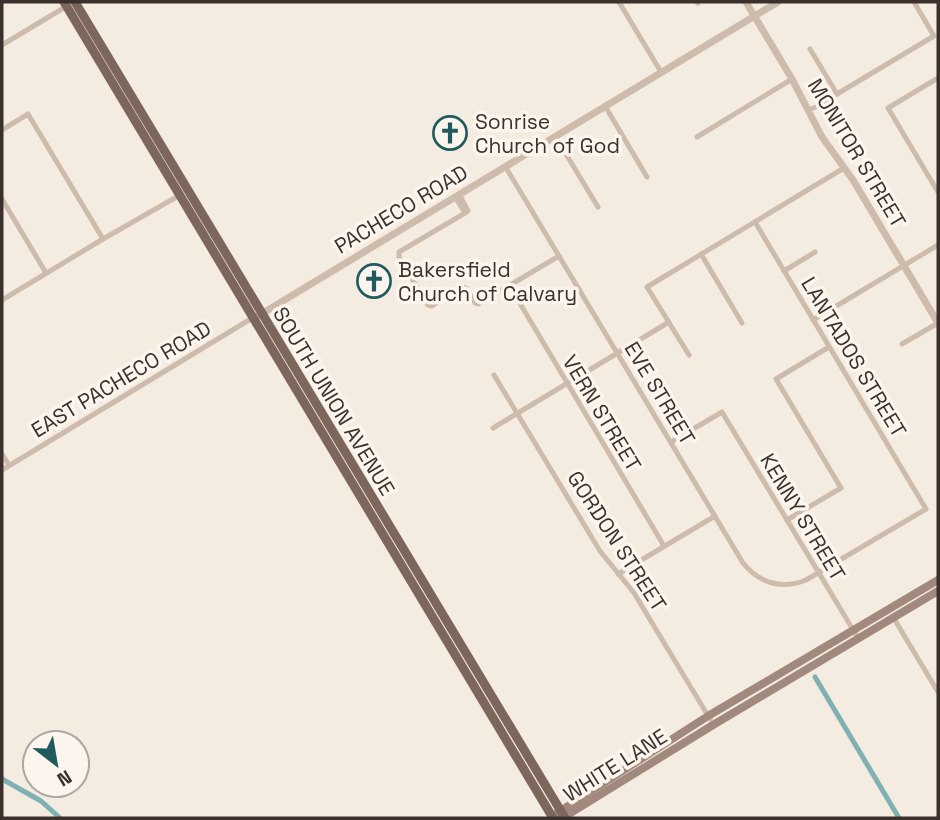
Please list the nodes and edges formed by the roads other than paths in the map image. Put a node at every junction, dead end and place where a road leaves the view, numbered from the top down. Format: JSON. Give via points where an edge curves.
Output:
{"nodes":[{"id":1,"x":619,"y":2,"type":"edge"},
{"id":2,"x":746,"y":2,"type":"edge"},
{"id":3,"x":778,"y":2,"type":"edge"},
{"id":4,"x":914,"y":2,"type":"edge"},
{"id":5,"x":68,"y":3,"type":"edge"},
{"id":6,"x":754,"y":16,"type":"junction"},
{"id":7,"x":2,"y":45,"type":"edge"},
{"id":8,"x":810,"y":49,"type":"dead end"},
{"id":9,"x":661,"y":72,"type":"junction"},
{"id":10,"x":938,"y":78,"type":"edge"},
{"id":11,"x":792,"y":79,"type":"junction"},
{"id":12,"x":837,"y":94,"type":"junction"},
{"id":13,"x":605,"y":106,"type":"junction"},
{"id":14,"x":807,"y":110,"type":"junction"},
{"id":15,"x":2,"y":130,"type":"edge"},
{"id":16,"x":555,"y":136,"type":"junction"},
{"id":17,"x":697,"y":136,"type":"dead end"},
{"id":18,"x":505,"y":166,"type":"junction"},
{"id":19,"x":844,"y":168,"type":"junction"},
{"id":20,"x":647,"y":177,"type":"dead end"},
{"id":21,"x":938,"y":192,"type":"edge"},
{"id":22,"x":185,"y":194,"type":"junction"},
{"id":23,"x":457,"y":195,"type":"junction"},
{"id":24,"x":2,"y":199,"type":"edge"},
{"id":25,"x":598,"y":207,"type":"dead end"},
{"id":26,"x":754,"y":222,"type":"junction"},
{"id":27,"x":103,"y":239,"type":"junction"},
{"id":28,"x":938,"y":245,"type":"edge"},
{"id":29,"x":815,"y":252,"type":"dead end"},
{"id":30,"x":701,"y":254,"type":"junction"},
{"id":31,"x":559,"y":256,"type":"junction"},
{"id":32,"x":904,"y":266,"type":"junction"},
{"id":33,"x":784,"y":271,"type":"junction"},
{"id":34,"x":46,"y":273,"type":"junction"},
{"id":35,"x":515,"y":295,"type":"dead end"},
{"id":36,"x":2,"y":300,"type":"edge"},
{"id":37,"x":257,"y":316,"type":"junction"},
{"id":38,"x":813,"y":320,"type":"junction"},
{"id":39,"x":669,"y":322,"type":"junction"},
{"id":40,"x":742,"y":323,"type":"dead end"},
{"id":41,"x":938,"y":323,"type":"edge"},
{"id":42,"x":902,"y":344,"type":"dead end"},
{"id":43,"x":829,"y":347,"type":"junction"},
{"id":44,"x":618,"y":353,"type":"junction"},
{"id":45,"x":689,"y":355,"type":"dead end"},
{"id":46,"x":494,"y":375,"type":"dead end"},
{"id":47,"x":566,"y":384,"type":"junction"},
{"id":48,"x":517,"y":414,"type":"junction"},
{"id":49,"x":493,"y":428,"type":"dead end"},
{"id":50,"x":671,"y":442,"type":"junction"},
{"id":51,"x":2,"y":454,"type":"edge"},
{"id":52,"x":9,"y":466,"type":"junction"},
{"id":53,"x":2,"y":470,"type":"edge"},
{"id":54,"x":365,"y":505,"type":"junction"},
{"id":55,"x":926,"y":509,"type":"joint"},
{"id":56,"x":715,"y":516,"type":"junction"},
{"id":57,"x":787,"y":520,"type":"junction"},
{"id":58,"x":396,"y":538,"type":"junction"},
{"id":59,"x":664,"y":546,"type":"junction"},
{"id":60,"x":406,"y":572,"type":"junction"},
{"id":61,"x":819,"y":573,"type":"junction"},
{"id":62,"x":618,"y":574,"type":"junction"},
{"id":63,"x":938,"y":580,"type":"edge"},
{"id":64,"x":938,"y":591,"type":"edge"},
{"id":65,"x":437,"y":606,"type":"junction"},
{"id":66,"x":894,"y":617,"type":"junction"},
{"id":67,"x":853,"y":630,"type":"junction"},
{"id":68,"x":858,"y":638,"type":"junction"},
{"id":69,"x":446,"y":639,"type":"junction"},
{"id":70,"x":477,"y":673,"type":"junction"},
{"id":71,"x":938,"y":692,"type":"edge"},
{"id":72,"x":487,"y":707,"type":"junction"},
{"id":73,"x":708,"y":716,"type":"junction"},
{"id":74,"x":713,"y":724,"type":"junction"},
{"id":75,"x":518,"y":742,"type":"junction"},
{"id":76,"x":557,"y":817,"type":"edge"}],
"edges":[{"from":1,"to":9,"type":"street"},
{"from":2,"to":6,"type":"street","name":"MONITOR STREET"},
{"from":3,"to":6,"type":"street","name":"PACHECO ROAD"},
{"from":4,"to":12,"type":"street","via":[[934,36]]},
{"from":5,"to":7,"type":"street"},
{"from":5,"to":22,"type":"main road","name":"SOUTH UNION AVENUE","via":[[104,51]]},
{"from":5,"to":22,"type":"main road","via":[[151,147],[162,156]]},
{"from":6,"to":9,"type":"street","name":"PACHECO ROAD"},
{"from":6,"to":11,"type":"street","name":"MONITOR STREET"},
{"from":8,"to":12,"type":"street"},
{"from":9,"to":13,"type":"street","name":"PACHECO ROAD"},
{"from":10,"to":21,"type":"street","via":[[888,108]]},
{"from":11,"to":14,"type":"street","name":"MONITOR STREET"},
{"from":11,"to":17,"type":"street"},
{"from":12,"to":14,"type":"street"},
{"from":13,"to":16,"type":"street","name":"PACHECO ROAD"},
{"from":13,"to":20,"type":"street"},
{"from":14,"to":19,"type":"street","name":"MONITOR STREET"},
{"from":15,"to":27,"type":"street","via":[[28,114]]},
{"from":16,"to":18,"type":"street","name":"PACHECO ROAD"},
{"from":16,"to":25,"type":"street"},
{"from":18,"to":23,"type":"street","name":"PACHECO ROAD"},
{"from":18,"to":31,"type":"street","name":"EVE STREET"},
{"from":19,"to":26,"type":"street"},
{"from":19,"to":32,"type":"street","name":"MONITOR STREET"},
{"from":22,"to":27,"type":"street"},
{"from":22,"to":37,"type":"main road","name":"SOUTH UNION AVENUE"},
{"from":22,"to":37,"type":"main road","name":"SOUTH UNION AVENUE","via":[[218,241]]},
{"from":23,"to":31,"type":"street","via":[[465,213],[399,253],[428,305],[462,287],[478,304]]},
{"from":23,"to":37,"type":"street","name":"PACHECO ROAD"},
{"from":24,"to":34,"type":"street"},
{"from":26,"to":30,"type":"street"},
{"from":26,"to":33,"type":"street","name":"LANTADOS STREET"},
{"from":27,"to":34,"type":"street"},
{"from":28,"to":32,"type":"street"},
{"from":29,"to":33,"type":"street"},
{"from":30,"to":39,"type":"street","via":[[647,286]]},
{"from":30,"to":40,"type":"street"},
{"from":31,"to":44,"type":"street","name":"EVE STREET"},
{"from":32,"to":38,"type":"street"},
{"from":32,"to":41,"type":"street","name":"MONITOR STREET"},
{"from":33,"to":38,"type":"street","name":"LANTADOS STREET"},
{"from":34,"to":36,"type":"street"},
{"from":35,"to":47,"type":"street","name":"VERN STREET"},
{"from":37,"to":52,"type":"street","name":"EAST PACHECO ROAD"},
{"from":37,"to":54,"type":"main road","name":"SOUTH UNION AVENUE"},
{"from":37,"to":58,"type":"main road","name":"SOUTH UNION AVENUE"},
{"from":38,"to":43,"type":"street","name":"LANTADOS STREET"},
{"from":39,"to":44,"type":"street"},
{"from":39,"to":45,"type":"street"},
{"from":41,"to":42,"type":"street"},
{"from":43,"to":55,"type":"street","name":"LANTADOS STREET"},
{"from":43,"to":57,"type":"street","via":[[776,379],[841,488]]},
{"from":44,"to":47,"type":"street"},
{"from":44,"to":50,"type":"street","name":"EVE STREET"},
{"from":46,"to":48,"type":"street","name":"GORDON STREET"},
{"from":47,"to":48,"type":"street"},
{"from":47,"to":59,"type":"street","name":"VERN STREET"},
{"from":48,"to":49,"type":"street"},
{"from":48,"to":62,"type":"street","name":"GORDON STREET"},
{"from":50,"to":56,"type":"street","name":"EVE STREET"},
{"from":50,"to":57,"type":"street","name":"KENNY STREET","via":[[722,412]]},
{"from":51,"to":52,"type":"street"},
{"from":52,"to":53,"type":"street","name":"EAST PACHECO ROAD"},
{"from":54,"to":58,"type":"main road","via":[[373,508],[391,538]]},
{"from":54,"to":60,"type":"main road","name":"SOUTH UNION AVENUE"},
{"from":55,"to":61,"type":"street","name":"EVE STREET"},
{"from":56,"to":59,"type":"street"},
{"from":56,"to":61,"type":"street","name":"EVE STREET","via":[[743,563],[758,578],[792,585]]},
{"from":57,"to":61,"type":"street","name":"KENNY STREET"},
{"from":58,"to":65,"type":"main road","name":"SOUTH UNION AVENUE"},
{"from":59,"to":62,"type":"street"},
{"from":60,"to":65,"type":"main road","via":[[411,571],[428,600]]},
{"from":60,"to":69,"type":"main road","name":"SOUTH UNION AVENUE"},
{"from":61,"to":67,"type":"street","name":"KENNY STREET"},
{"from":62,"to":73,"type":"street","name":"GORDON STREET"},
{"from":63,"to":67,"type":"main road","name":"WHITE LANE"},
{"from":64,"to":66,"type":"main road","name":"WHITE LANE"},
{"from":65,"to":70,"type":"main road","name":"SOUTH UNION AVENUE"},
{"from":66,"to":68,"type":"main road","name":"WHITE LANE"},
{"from":66,"to":71,"type":"street"},
{"from":67,"to":68,"type":"street","name":"KENNY STREET"},
{"from":67,"to":73,"type":"main road","name":"WHITE LANE"},
{"from":68,"to":74,"type":"main road","name":"WHITE LANE"},
{"from":69,"to":70,"type":"main road","via":[[454,643],[472,674]]},
{"from":69,"to":72,"type":"main road","name":"SOUTH UNION AVENUE"},
{"from":70,"to":75,"type":"main road","name":"SOUTH UNION AVENUE"},
{"from":72,"to":75,"type":"main road","via":[[491,706]]},
{"from":72,"to":76,"type":"main road","name":"SOUTH UNION AVENUE"},
{"from":73,"to":74,"type":"street","name":"GORDON STREET"},
{"from":73,"to":76,"type":"main road","name":"WHITE LANE"},
{"from":74,"to":76,"type":"main road","name":"WHITE LANE"},
{"from":75,"to":76,"type":"main road","name":"SOUTH UNION AVENUE"}]}
